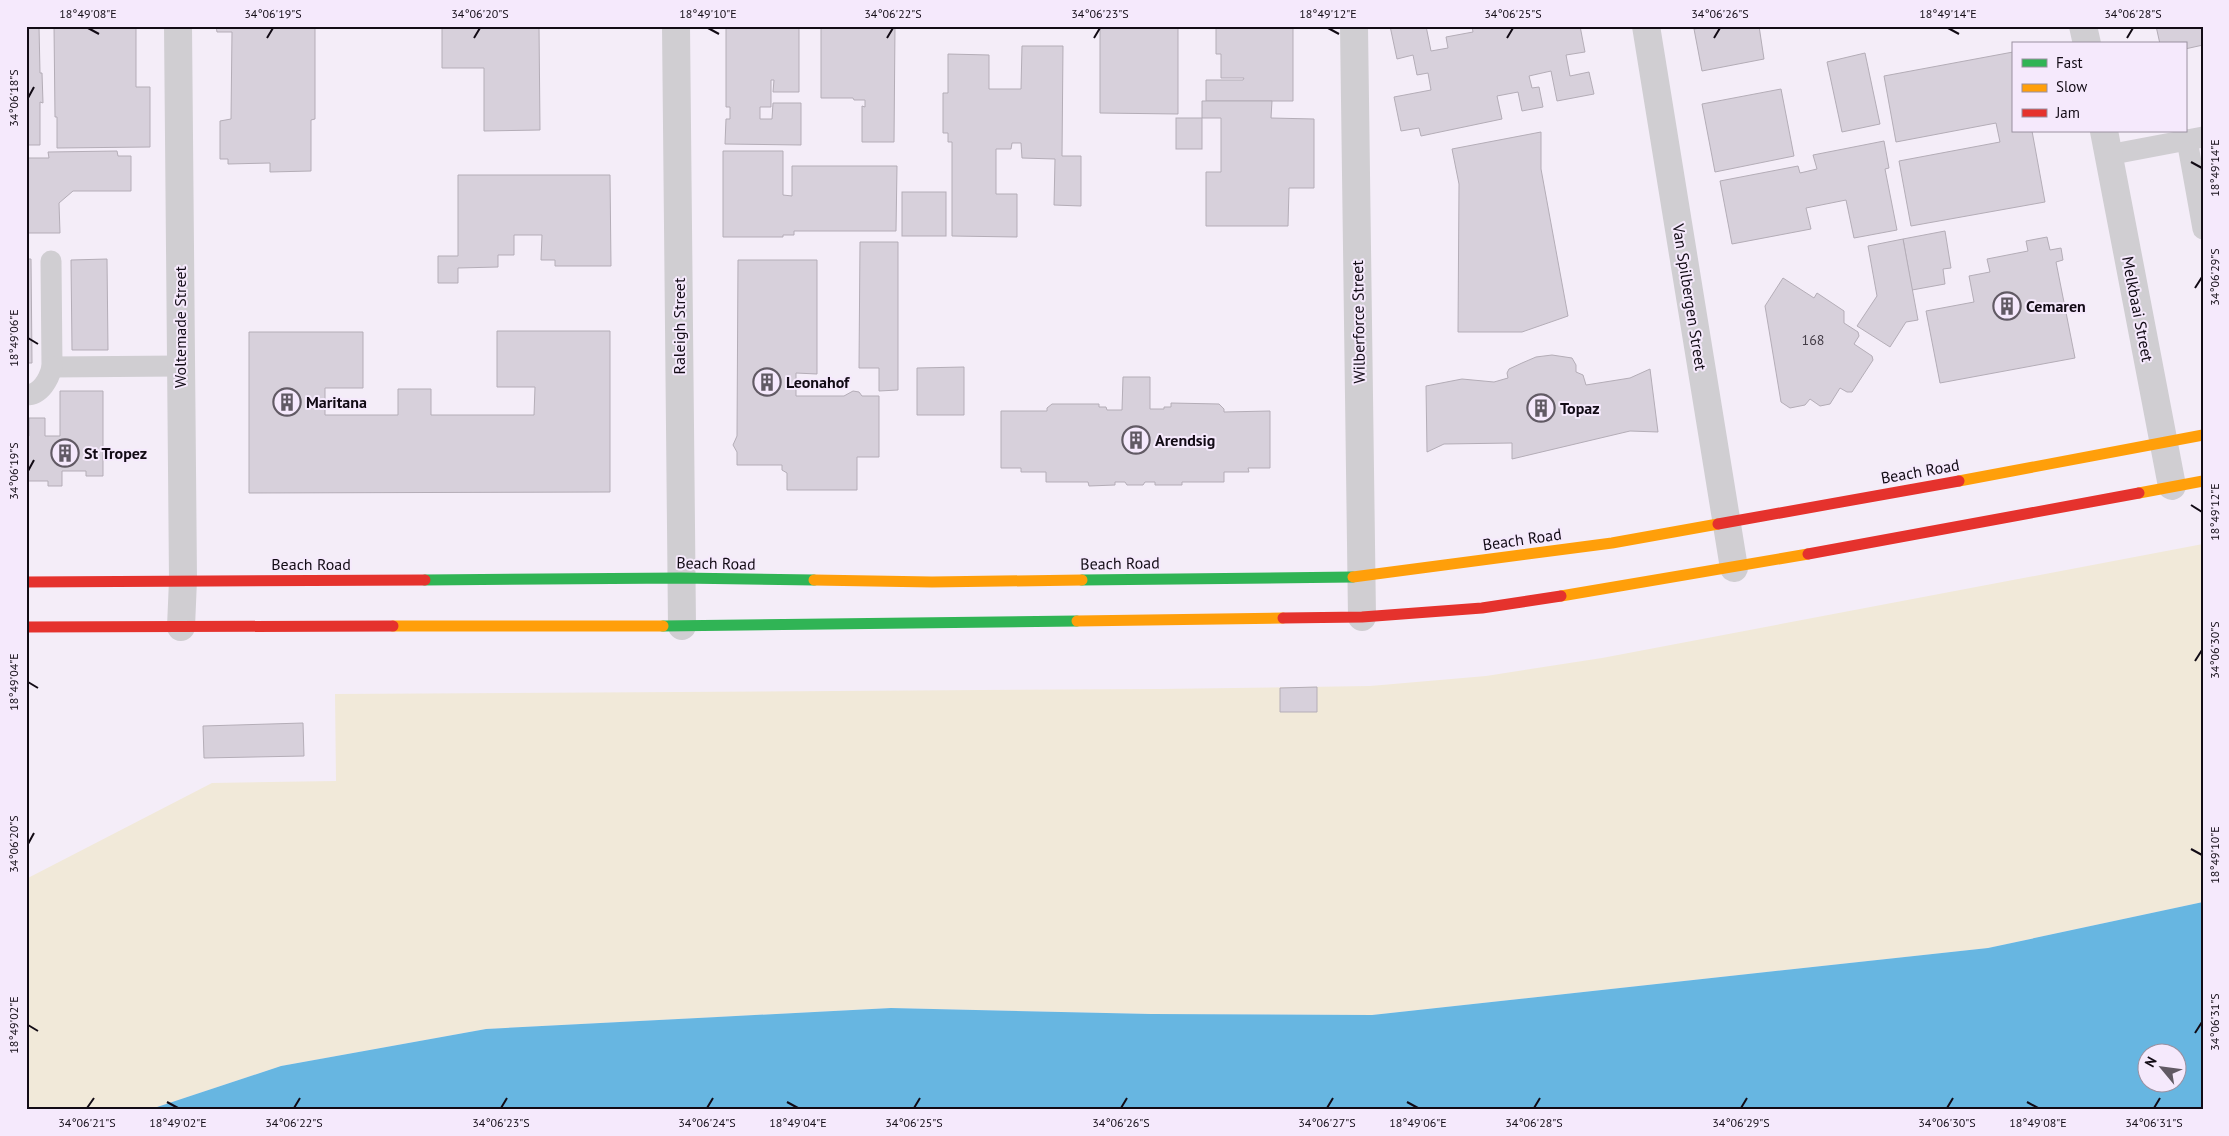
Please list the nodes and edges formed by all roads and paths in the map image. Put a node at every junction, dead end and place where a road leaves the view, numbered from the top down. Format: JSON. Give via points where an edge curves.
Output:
{"nodes":[{"id":1,"x":178,"y":26,"type":"edge"},
{"id":2,"x":676,"y":26,"type":"edge"},
{"id":3,"x":1354,"y":26,"type":"edge"},
{"id":4,"x":1646,"y":26,"type":"edge"},
{"id":5,"x":2083,"y":26,"type":"edge"},
{"id":6,"x":2087,"y":42,"type":"edge"},
{"id":7,"x":2195,"y":139,"type":"edge"},
{"id":8,"x":2106,"y":143,"type":"edge"},
{"id":9,"x":2203,"y":229,"type":"edge"},
{"id":10,"x":51,"y":261,"type":"dead end"},
{"id":11,"x":180,"y":366,"type":"junction"},
{"id":12,"x":52,"y":367,"type":"junction"},
{"id":13,"x":26,"y":395,"type":"edge"},
{"id":14,"x":2203,"y":435,"type":"edge"},
{"id":15,"x":2164,"y":444,"type":"junction"},
{"id":16,"x":2203,"y":481,"type":"edge"},
{"id":17,"x":2172,"y":486,"type":"junction"},
{"id":18,"x":1726,"y":522,"type":"junction"},
{"id":19,"x":1734,"y":568,"type":"junction"},
{"id":20,"x":1360,"y":577,"type":"junction"},
{"id":21,"x":681,"y":578,"type":"junction"},
{"id":22,"x":183,"y":580,"type":"junction"},
{"id":23,"x":26,"y":582,"type":"edge"},
{"id":24,"x":1362,"y":617,"type":"junction"},
{"id":25,"x":682,"y":626,"type":"junction"},
{"id":26,"x":26,"y":627,"type":"edge"},
{"id":27,"x":181,"y":627,"type":"junction"}],
"edges":[{"from":1,"to":11,"type":"street","name":"Woltemade Street"},
{"from":2,"to":21,"type":"street","name":"Raleigh Street"},
{"from":3,"to":20,"type":"street","name":"Wilberforce Street"},
{"from":4,"to":18,"type":"street","name":"Van Spilbergen Street"},
{"from":5,"to":6,"type":"street"},
{"from":7,"to":8,"type":"lane"},
{"from":7,"to":9,"type":"lane"},
{"from":8,"to":15,"type":"street","name":"Melkbaai Street"},
{"from":10,"to":12,"type":"lane"},
{"from":11,"to":12,"type":"lane"},
{"from":11,"to":22,"type":"street","name":"Woltemade Street"},
{"from":12,"to":13,"type":"lane","via":[[49,378],[38,392]]},
{"from":14,"to":15,"type":"main road","name":"Beach Road"},
{"from":15,"to":17,"type":"street","name":"Melkbaai Street"},
{"from":15,"to":18,"type":"main road","name":"Beach Road"},
{"from":16,"to":17,"type":"main road"},
{"from":17,"to":19,"type":"main road"},
{"from":18,"to":19,"type":"street","name":"Van Spilbergen Street"},
{"from":18,"to":20,"type":"main road","name":"Beach Road","via":[[1612,543]]},
{"from":19,"to":24,"type":"main road","via":[[1482,608]]},
{"from":20,"to":21,"type":"main road","name":"Beach Road","via":[[932,582]]},
{"from":20,"to":24,"type":"street","name":"Wilberforce Street"},
{"from":21,"to":22,"type":"main road","name":"Beach Road"},
{"from":21,"to":25,"type":"street","name":"Raleigh Street"},
{"from":22,"to":23,"type":"main road","name":"Beach Road"},
{"from":22,"to":27,"type":"street","name":"Woltemade Street"},
{"from":24,"to":25,"type":"main road"},
{"from":25,"to":27,"type":"main road"},
{"from":26,"to":27,"type":"main road"}]}
